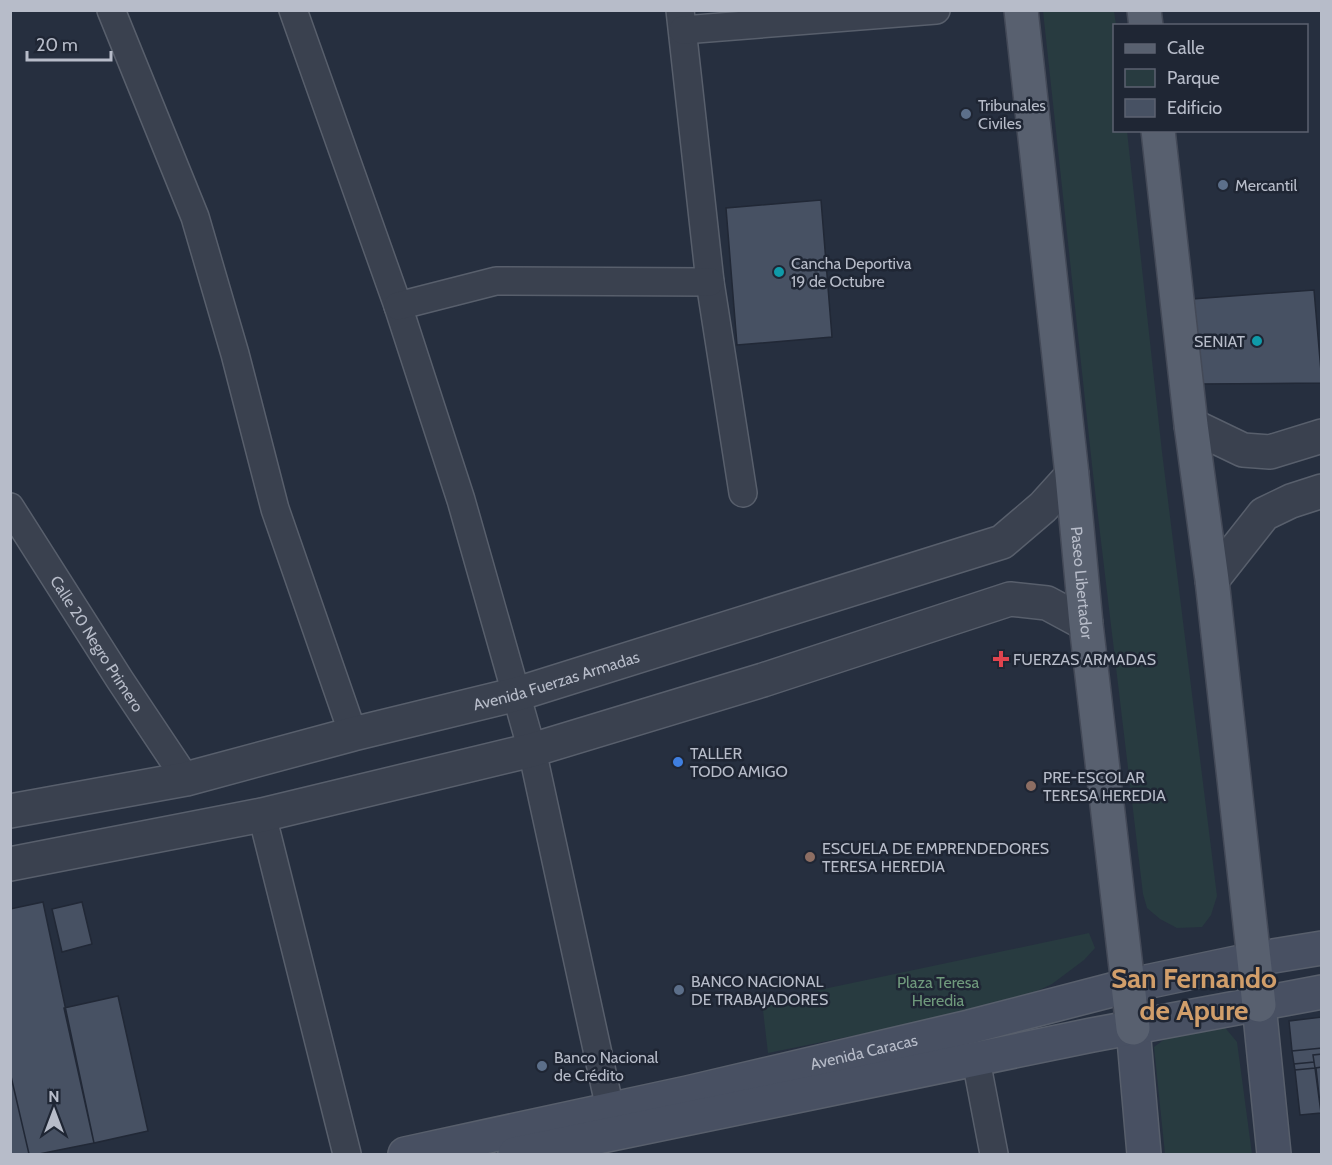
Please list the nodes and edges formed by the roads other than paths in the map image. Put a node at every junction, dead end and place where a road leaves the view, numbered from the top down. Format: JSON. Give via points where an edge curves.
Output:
{"nodes":[{"id":1,"x":111,"y":10,"type":"edge"},
{"id":2,"x":293,"y":10,"type":"edge"},
{"id":3,"x":936,"y":10,"type":"edge"},
{"id":4,"x":1022,"y":10,"type":"edge"},
{"id":5,"x":682,"y":20,"type":"edge"},
{"id":6,"x":1158,"y":132,"type":"edge"},
{"id":7,"x":710,"y":282,"type":"junction"},
{"id":8,"x":398,"y":306,"type":"junction"},
{"id":9,"x":1191,"y":425,"type":"junction"},
{"id":10,"x":1322,"y":436,"type":"edge"},
{"id":11,"x":1072,"y":476,"type":"junction"},
{"id":12,"x":1322,"y":491,"type":"edge"},
{"id":13,"x":743,"y":493,"type":"dead end"},
{"id":14,"x":10,"y":507,"type":"edge"},
{"id":15,"x":1212,"y":580,"type":"junction"},
{"id":16,"x":1086,"y":624,"type":"junction"},
{"id":17,"x":517,"y":694,"type":"junction"},
{"id":18,"x":353,"y":734,"type":"junction"},
{"id":19,"x":532,"y":750,"type":"junction"},
{"id":20,"x":186,"y":778,"type":"junction"},
{"id":21,"x":10,"y":811,"type":"edge"},
{"id":22,"x":262,"y":815,"type":"junction"},
{"id":23,"x":10,"y":864,"type":"edge"},
{"id":24,"x":1322,"y":948,"type":"edge"},
{"id":25,"x":1255,"y":959,"type":"junction"},
{"id":26,"x":1127,"y":986,"type":"junction"},
{"id":27,"x":1322,"y":993,"type":"edge"},
{"id":28,"x":1259,"y":1005,"type":"junction"},
{"id":29,"x":1133,"y":1028,"type":"junction"},
{"id":30,"x":976,"y":1060,"type":"junction"},
{"id":31,"x":610,"y":1109,"type":"junction"},
{"id":32,"x":347,"y":1155,"type":"edge"},
{"id":33,"x":405,"y":1155,"type":"edge"},
{"id":34,"x":515,"y":1155,"type":"edge"},
{"id":35,"x":994,"y":1155,"type":"edge"},
{"id":36,"x":1144,"y":1155,"type":"edge"},
{"id":37,"x":1274,"y":1155,"type":"edge"}],
"edges":[{"from":1,"to":18,"type":"street","via":[[195,217],[275,509]]},
{"from":2,"to":8,"type":"street"},
{"from":3,"to":5,"type":"street"},
{"from":4,"to":11,"type":"main road","name":"Paseo Libertador"},
{"from":5,"to":7,"type":"street"},
{"from":6,"to":9,"type":"main road"},
{"from":7,"to":8,"type":"street","via":[[496,281]]},
{"from":7,"to":13,"type":"street"},
{"from":8,"to":17,"type":"street","via":[[461,500]]},
{"from":9,"to":10,"type":"street","via":[[1243,450],[1270,452]]},
{"from":9,"to":15,"type":"main road"},
{"from":11,"to":16,"type":"main road","name":"Paseo Libertador"},
{"from":11,"to":17,"type":"street","name":"Avenida Fuerzas Armadas","via":[[1002,543]]},
{"from":12,"to":15,"type":"street","via":[[1264,514]]},
{"from":14,"to":20,"type":"street","name":"Calle 20 Negro Primero"},
{"from":15,"to":25,"type":"main road"},
{"from":16,"to":19,"type":"street","via":[[1047,603],[1010,599]]},
{"from":16,"to":26,"type":"main road","name":"Paseo Libertador"},
{"from":17,"to":18,"type":"street","name":"Avenida Fuerzas Armadas"},
{"from":17,"to":19,"type":"street"},
{"from":18,"to":20,"type":"street","name":"Avenida Fuerzas Armadas"},
{"from":19,"to":22,"type":"street"},
{"from":19,"to":31,"type":"street"},
{"from":20,"to":21,"type":"street","name":"Avenida Fuerzas Armadas"},
{"from":22,"to":23,"type":"street"},
{"from":22,"to":32,"type":"street"},
{"from":24,"to":25,"type":"main road","name":"Avenida Caracas"},
{"from":25,"to":26,"type":"main road","name":"Avenida Caracas"},
{"from":25,"to":28,"type":"main road"},
{"from":26,"to":29,"type":"main road","name":"Paseo Libertador"},
{"from":26,"to":31,"type":"main road","name":"Avenida Caracas","via":[[969,1027]]},
{"from":27,"to":28,"type":"main road","name":"Avenida Caracas"},
{"from":28,"to":29,"type":"main road","name":"Avenida Caracas"},
{"from":28,"to":37,"type":"main road"},
{"from":29,"to":30,"type":"main road","name":"Avenida Caracas"},
{"from":29,"to":36,"type":"main road","name":"Paseo Libertador"},
{"from":30,"to":34,"type":"main road","name":"Avenida Caracas"},
{"from":30,"to":35,"type":"street"},
{"from":31,"to":33,"type":"main road","name":"Avenida Caracas"}]}
